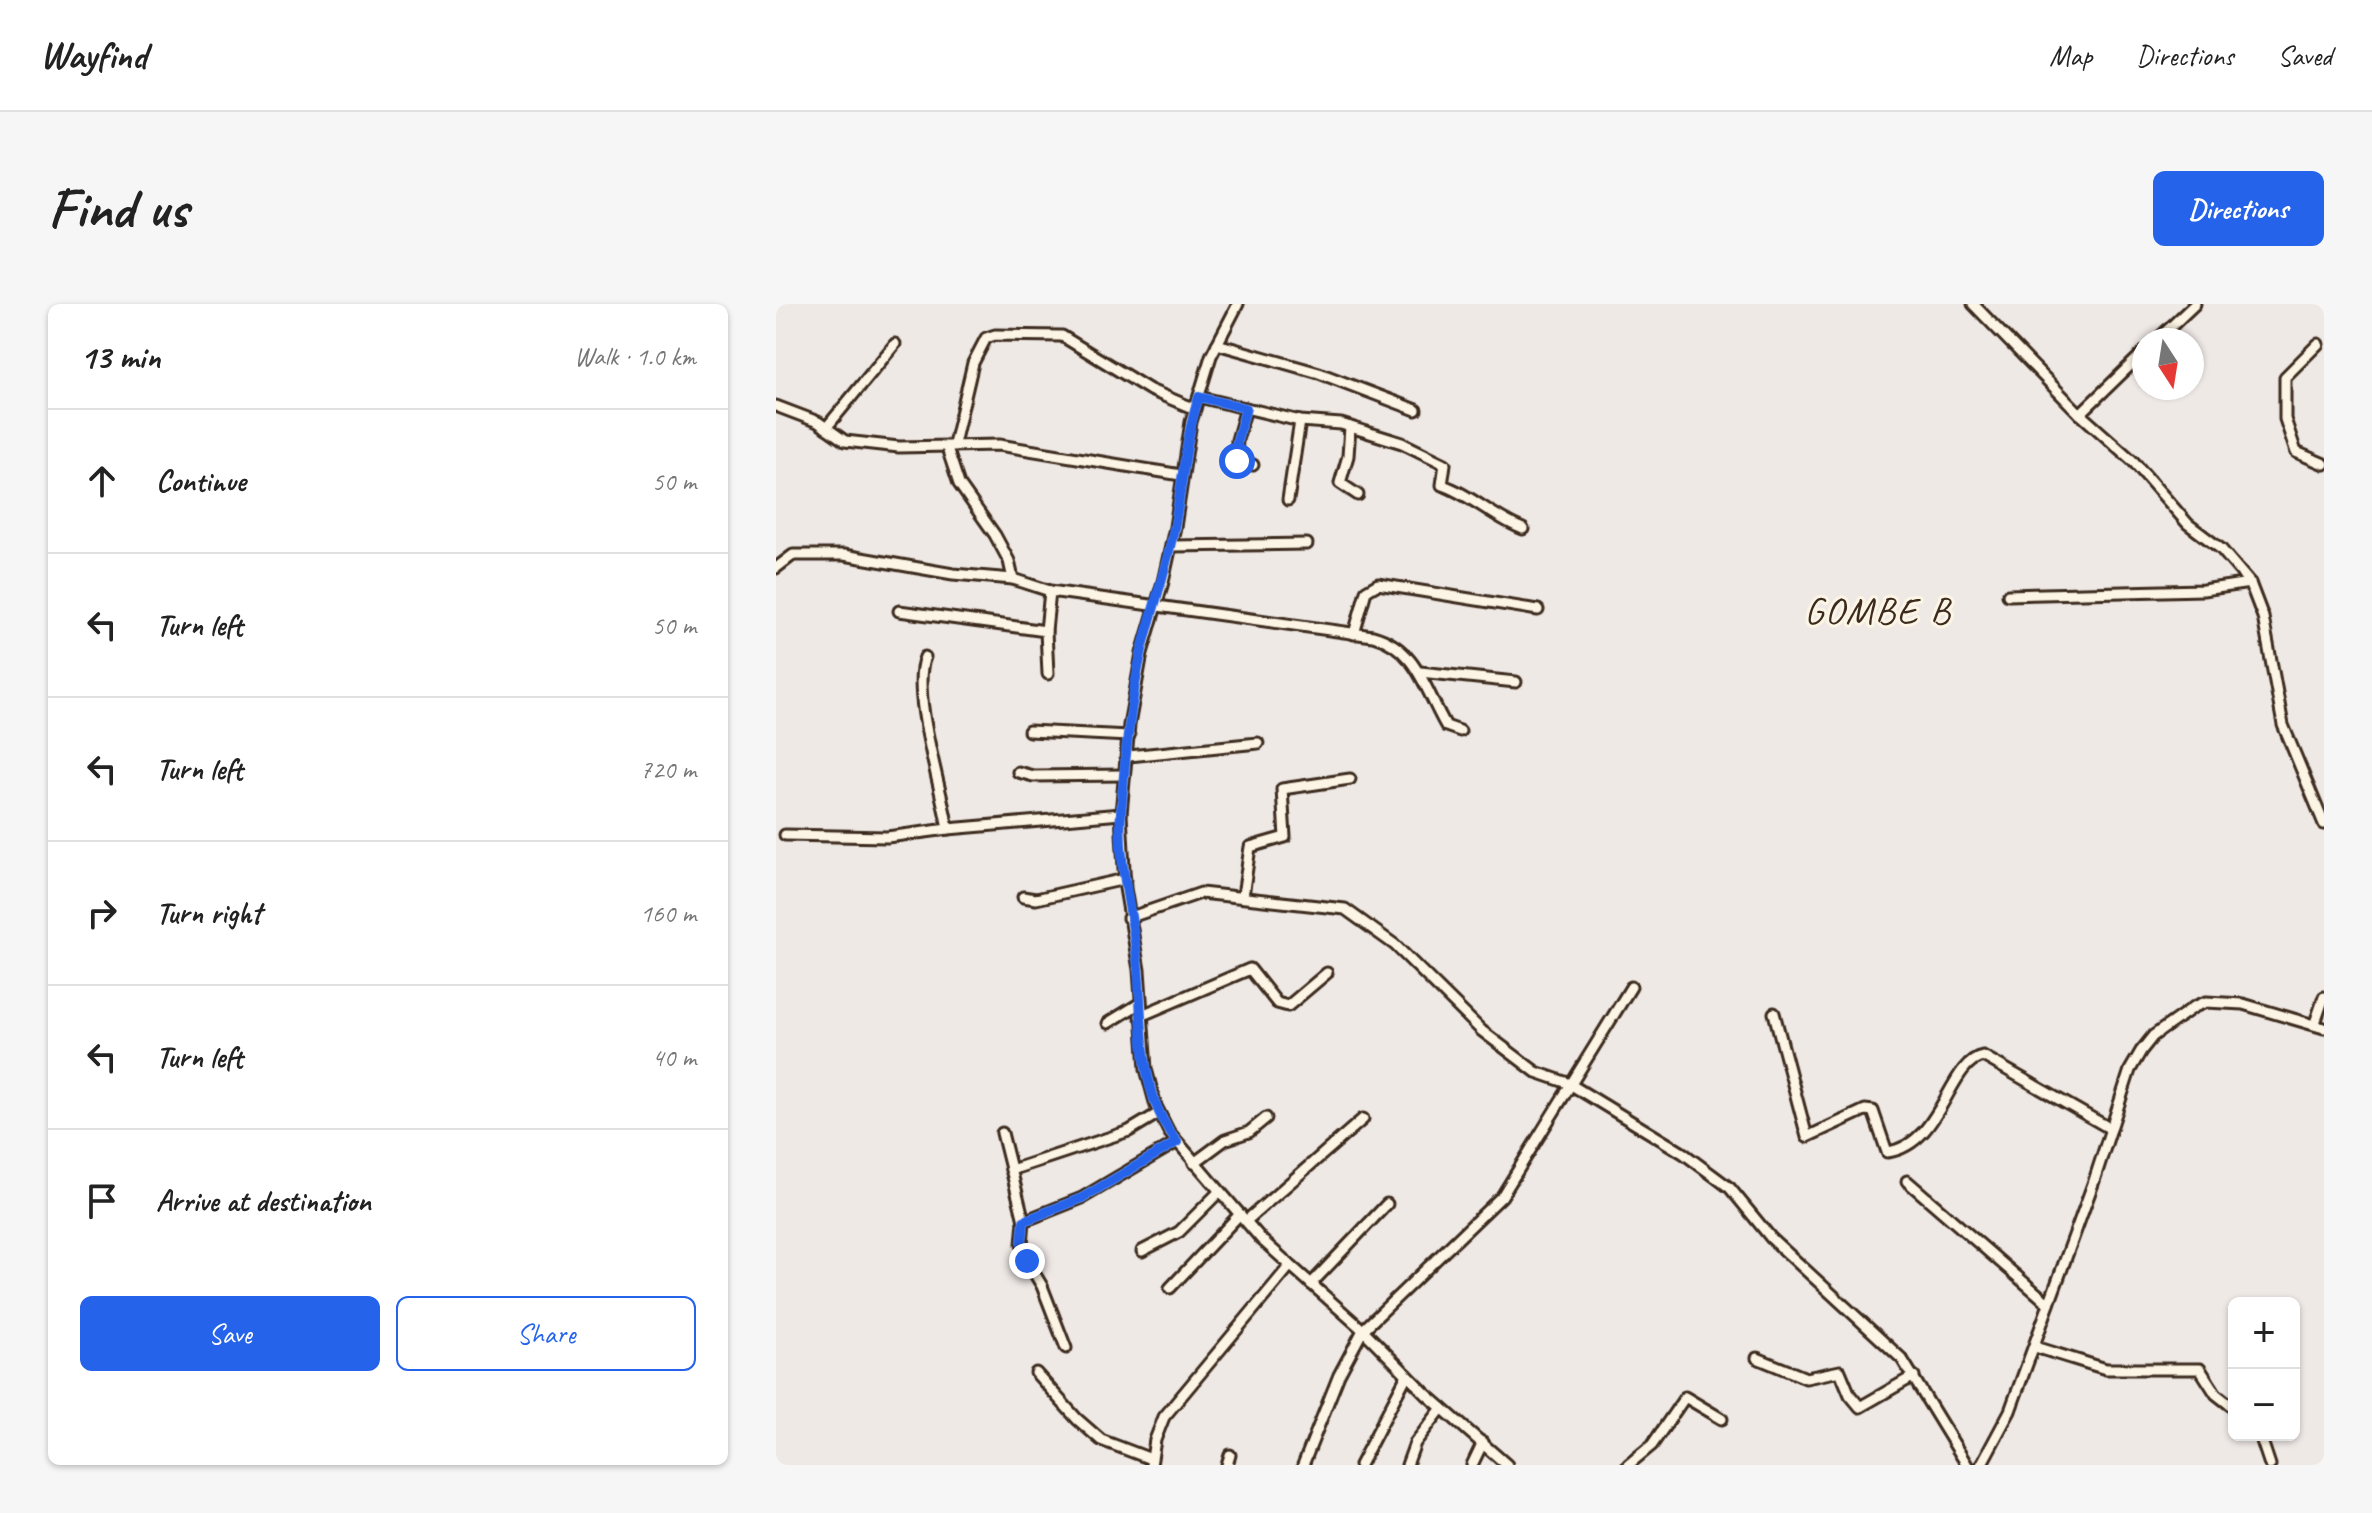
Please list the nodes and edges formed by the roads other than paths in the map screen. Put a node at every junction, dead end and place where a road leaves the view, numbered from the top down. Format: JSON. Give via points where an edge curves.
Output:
{"nodes":[{"id":1,"x":1238,"y":304,"type":"edge"},
{"id":2,"x":1973,"y":304,"type":"edge"},
{"id":3,"x":2195,"y":304,"type":"edge"},
{"id":4,"x":2170,"y":328,"type":"edge"},
{"id":5,"x":895,"y":344,"type":"dead end"},
{"id":6,"x":1217,"y":344,"type":"junction"},
{"id":7,"x":2318,"y":344,"type":"dead end"},
{"id":8,"x":2132,"y":364,"type":"edge"},
{"id":9,"x":1199,"y":397,"type":"junction"},
{"id":10,"x":776,"y":406,"type":"edge"},
{"id":11,"x":1246,"y":408,"type":"junction"},
{"id":12,"x":1195,"y":409,"type":"junction"},
{"id":13,"x":1416,"y":410,"type":"dead end"},
{"id":14,"x":2080,"y":414,"type":"junction"},
{"id":15,"x":1300,"y":421,"type":"junction"},
{"id":16,"x":1350,"y":427,"type":"junction"},
{"id":17,"x":826,"y":428,"type":"junction"},
{"id":18,"x":951,"y":446,"type":"junction"},
{"id":19,"x":2324,"y":464,"type":"edge"},
{"id":20,"x":1253,"y":465,"type":"dead end"},
{"id":21,"x":1181,"y":475,"type":"junction"},
{"id":22,"x":1358,"y":495,"type":"dead end"},
{"id":23,"x":1288,"y":500,"type":"dead end"},
{"id":24,"x":1523,"y":529,"type":"dead end"},
{"id":25,"x":1307,"y":544,"type":"dead end"},
{"id":26,"x":1171,"y":546,"type":"junction"},
{"id":27,"x":776,"y":568,"type":"edge"},
{"id":28,"x":1013,"y":579,"type":"junction"},
{"id":29,"x":2250,"y":583,"type":"junction"},
{"id":30,"x":1050,"y":591,"type":"junction"},
{"id":31,"x":2008,"y":595,"type":"dead end"},
{"id":32,"x":1156,"y":607,"type":"junction"},
{"id":33,"x":1538,"y":610,"type":"dead end"},
{"id":34,"x":899,"y":611,"type":"dead end"},
{"id":35,"x":1046,"y":631,"type":"junction"},
{"id":36,"x":1354,"y":634,"type":"junction"},
{"id":37,"x":925,"y":657,"type":"dead end"},
{"id":38,"x":1420,"y":672,"type":"junction"},
{"id":39,"x":1048,"y":674,"type":"dead end"},
{"id":40,"x":1516,"y":682,"type":"dead end"},
{"id":41,"x":1029,"y":731,"type":"dead end"},
{"id":42,"x":1460,"y":731,"type":"dead end"},
{"id":43,"x":1129,"y":736,"type":"junction"},
{"id":44,"x":1258,"y":743,"type":"dead end"},
{"id":45,"x":1129,"y":756,"type":"junction"},
{"id":46,"x":1018,"y":772,"type":"dead end"},
{"id":47,"x":1125,"y":775,"type":"junction"},
{"id":48,"x":1350,"y":779,"type":"dead end"},
{"id":49,"x":2324,"y":790,"type":"edge"},
{"id":50,"x":2316,"y":799,"type":"junction"},
{"id":51,"x":1121,"y":814,"type":"junction"},
{"id":52,"x":2324,"y":824,"type":"edge"},
{"id":53,"x":948,"y":829,"type":"junction"},
{"id":54,"x":785,"y":835,"type":"dead end"},
{"id":55,"x":1125,"y":879,"type":"junction"},
{"id":56,"x":1243,"y":896,"type":"junction"},
{"id":57,"x":1023,"y":897,"type":"dead end"},
{"id":58,"x":1128,"y":918,"type":"junction"},
{"id":59,"x":1327,"y":973,"type":"dead end"},
{"id":60,"x":1631,"y":987,"type":"dead end"},
{"id":61,"x":2324,"y":997,"type":"edge"},
{"id":62,"x":1139,"y":1004,"type":"junction"},
{"id":63,"x":1774,"y":1013,"type":"dead end"},
{"id":64,"x":1140,"y":1016,"type":"junction"},
{"id":65,"x":1108,"y":1023,"type":"dead end"},
{"id":66,"x":2320,"y":1025,"type":"edge"},
{"id":67,"x":1568,"y":1083,"type":"junction"},
{"id":68,"x":1159,"y":1113,"type":"junction"},
{"id":69,"x":1266,"y":1118,"type":"dead end"},
{"id":70,"x":1363,"y":1119,"type":"dead end"},
{"id":71,"x":2111,"y":1129,"type":"junction"},
{"id":72,"x":1002,"y":1133,"type":"dead end"},
{"id":73,"x":1177,"y":1142,"type":"junction"},
{"id":74,"x":1194,"y":1163,"type":"junction"},
{"id":75,"x":1011,"y":1170,"type":"junction"},
{"id":76,"x":1907,"y":1181,"type":"dead end"},
{"id":77,"x":1219,"y":1192,"type":"junction"},
{"id":78,"x":1387,"y":1204,"type":"dead end"},
{"id":79,"x":1243,"y":1218,"type":"junction"},
{"id":80,"x":1024,"y":1221,"type":"junction"},
{"id":81,"x":1142,"y":1251,"type":"dead end"},
{"id":82,"x":1289,"y":1267,"type":"junction"},
{"id":83,"x":1311,"y":1284,"type":"junction"},
{"id":84,"x":1170,"y":1288,"type":"dead end"},
{"id":85,"x":2049,"y":1304,"type":"junction"},
{"id":86,"x":1363,"y":1330,"type":"junction"},
{"id":87,"x":2035,"y":1347,"type":"junction"},
{"id":88,"x":1066,"y":1348,"type":"dead end"},
{"id":89,"x":1757,"y":1358,"type":"dead end"},
{"id":90,"x":1036,"y":1373,"type":"dead end"},
{"id":91,"x":1407,"y":1375,"type":"junction"},
{"id":92,"x":1914,"y":1376,"type":"junction"},
{"id":93,"x":2228,"y":1403,"type":"edge"},
{"id":94,"x":1442,"y":1408,"type":"junction"},
{"id":95,"x":1722,"y":1419,"type":"dead end"},
{"id":96,"x":2262,"y":1441,"type":"edge"},
{"id":97,"x":1483,"y":1442,"type":"junction"},
{"id":98,"x":1151,"y":1462,"type":"edge"},
{"id":99,"x":1303,"y":1465,"type":"edge"},
{"id":100,"x":1360,"y":1465,"type":"edge"},
{"id":101,"x":1407,"y":1465,"type":"edge"},
{"id":102,"x":1472,"y":1465,"type":"edge"},
{"id":103,"x":1507,"y":1465,"type":"edge"},
{"id":104,"x":1628,"y":1465,"type":"edge"},
{"id":105,"x":1967,"y":1465,"type":"edge"},
{"id":106,"x":1981,"y":1465,"type":"edge"},
{"id":107,"x":2270,"y":1465,"type":"edge"}],
"edges":[{"from":1,"to":6,"type":"street"},
{"from":2,"to":14,"type":"street"},
{"from":3,"to":4,"type":"street"},
{"from":5,"to":17,"type":"street"},
{"from":6,"to":9,"type":"street"},
{"from":6,"to":13,"type":"street","via":[[1319,373]]},
{"from":7,"to":19,"type":"street","via":[[2285,377],[2285,419],[2296,452]]},
{"from":8,"to":14,"type":"street"},
{"from":9,"to":11,"type":"street"},
{"from":9,"to":12,"type":"street"},
{"from":10,"to":17,"type":"street"},
{"from":11,"to":15,"type":"street"},
{"from":11,"to":20,"type":"street","via":[[1236,458]]},
{"from":12,"to":18,"type":"street","via":[[1150,390],[1062,336],[995,335],[986,338],[973,363]]},
{"from":12,"to":21,"type":"street"},
{"from":14,"to":29,"type":"street","via":[[2133,461]]},
{"from":15,"to":16,"type":"street"},
{"from":15,"to":23,"type":"street"},
{"from":16,"to":22,"type":"street","via":[[1340,483]]},
{"from":16,"to":24,"type":"street","via":[[1445,464],[1442,485]]},
{"from":17,"to":18,"type":"street","via":[[845,441]]},
{"from":18,"to":21,"type":"street","via":[[999,445]]},
{"from":18,"to":28,"type":"street","via":[[959,484],[995,535]]},
{"from":21,"to":26,"type":"street"},
{"from":25,"to":26,"type":"street"},
{"from":26,"to":32,"type":"street"},
{"from":27,"to":28,"type":"street","via":[[793,555],[818,554]]},
{"from":28,"to":30,"type":"street"},
{"from":29,"to":31,"type":"street","via":[[2203,590]]},
{"from":29,"to":50,"type":"street","via":[[2263,617],[2283,725]]},
{"from":30,"to":32,"type":"street"},
{"from":30,"to":35,"type":"street"},
{"from":32,"to":36,"type":"street"},
{"from":32,"to":43,"type":"street","via":[[1142,653]]},
{"from":33,"to":36,"type":"street","via":[[1378,584],[1366,591]]},
{"from":34,"to":35,"type":"street"},
{"from":35,"to":39,"type":"street"},
{"from":36,"to":38,"type":"street","via":[[1396,644]]},
{"from":37,"to":53,"type":"street","via":[[923,704]]},
{"from":38,"to":40,"type":"street"},
{"from":38,"to":42,"type":"street","via":[[1446,726]]},
{"from":41,"to":43,"type":"street"},
{"from":43,"to":45,"type":"street"},
{"from":44,"to":45,"type":"street"},
{"from":45,"to":47,"type":"street"},
{"from":46,"to":47,"type":"street"},
{"from":47,"to":51,"type":"street"},
{"from":48,"to":56,"type":"street","via":[[1282,789],[1285,837],[1250,847]]},
{"from":49,"to":50,"type":"street"},
{"from":50,"to":52,"type":"street"},
{"from":51,"to":53,"type":"street"},
{"from":51,"to":55,"type":"street"},
{"from":53,"to":54,"type":"street","via":[[887,837]]},
{"from":55,"to":57,"type":"street","via":[[1036,899]]},
{"from":55,"to":58,"type":"street"},
{"from":56,"to":58,"type":"street","via":[[1191,894]]},
{"from":56,"to":67,"type":"street","via":[[1345,909],[1395,945],[1482,1031],[1536,1072]]},
{"from":58,"to":62,"type":"street","via":[[1139,970]]},
{"from":59,"to":64,"type":"street","via":[[1288,1006],[1277,1003],[1250,969]]},
{"from":60,"to":67,"type":"street"},
{"from":61,"to":66,"type":"street"},
{"from":62,"to":64,"type":"street"},
{"from":62,"to":65,"type":"street"},
{"from":63,"to":71,"type":"street","via":[[1807,1137],[1865,1110],[1877,1116],[1887,1152],[1907,1146],[1923,1135],[1968,1065],[1983,1056]]},
{"from":64,"to":68,"type":"street","via":[[1146,1069]]},
{"from":66,"to":71,"type":"street","via":[[2220,1001],[2194,1007],[2141,1051]]},
{"from":67,"to":86,"type":"street","via":[[1502,1196]]},
{"from":67,"to":92,"type":"street","via":[[1730,1188],[1771,1238],[1885,1339]]},
{"from":68,"to":73,"type":"street"},
{"from":68,"to":75,"type":"street","via":[[1129,1131]]},
{"from":69,"to":74,"type":"street"},
{"from":70,"to":79,"type":"street"},
{"from":71,"to":85,"type":"street"},
{"from":72,"to":75,"type":"street"},
{"from":73,"to":74,"type":"street"},
{"from":73,"to":80,"type":"street","via":[[1082,1198]]},
{"from":74,"to":77,"type":"street"},
{"from":75,"to":80,"type":"street"},
{"from":76,"to":85,"type":"street"},
{"from":77,"to":79,"type":"street"},
{"from":77,"to":81,"type":"street","via":[[1179,1232]]},
{"from":78,"to":83,"type":"street"},
{"from":79,"to":82,"type":"street"},
{"from":79,"to":84,"type":"street"},
{"from":80,"to":88,"type":"street","via":[[1027,1261]]},
{"from":82,"to":83,"type":"street"},
{"from":82,"to":98,"type":"street","via":[[1164,1417]]},
{"from":83,"to":86,"type":"street"},
{"from":85,"to":87,"type":"street"},
{"from":86,"to":91,"type":"street"},
{"from":86,"to":99,"type":"street"},
{"from":87,"to":93,"type":"street","via":[[2106,1369],[2200,1369]]},
{"from":87,"to":106,"type":"street","via":[[2006,1421]]},
{"from":89,"to":92,"type":"street","via":[[1806,1378],[1840,1371],[1860,1407]]},
{"from":90,"to":98,"type":"street","via":[[1101,1440]]},
{"from":91,"to":94,"type":"street"},
{"from":91,"to":100,"type":"street"},
{"from":92,"to":105,"type":"street"},
{"from":94,"to":97,"type":"street"},
{"from":94,"to":101,"type":"street","via":[[1415,1443]]},
{"from":95,"to":104,"type":"street","via":[[1686,1396],[1652,1445]]},
{"from":96,"to":107,"type":"street"},
{"from":97,"to":102,"type":"street"},
{"from":97,"to":103,"type":"street"}]}
